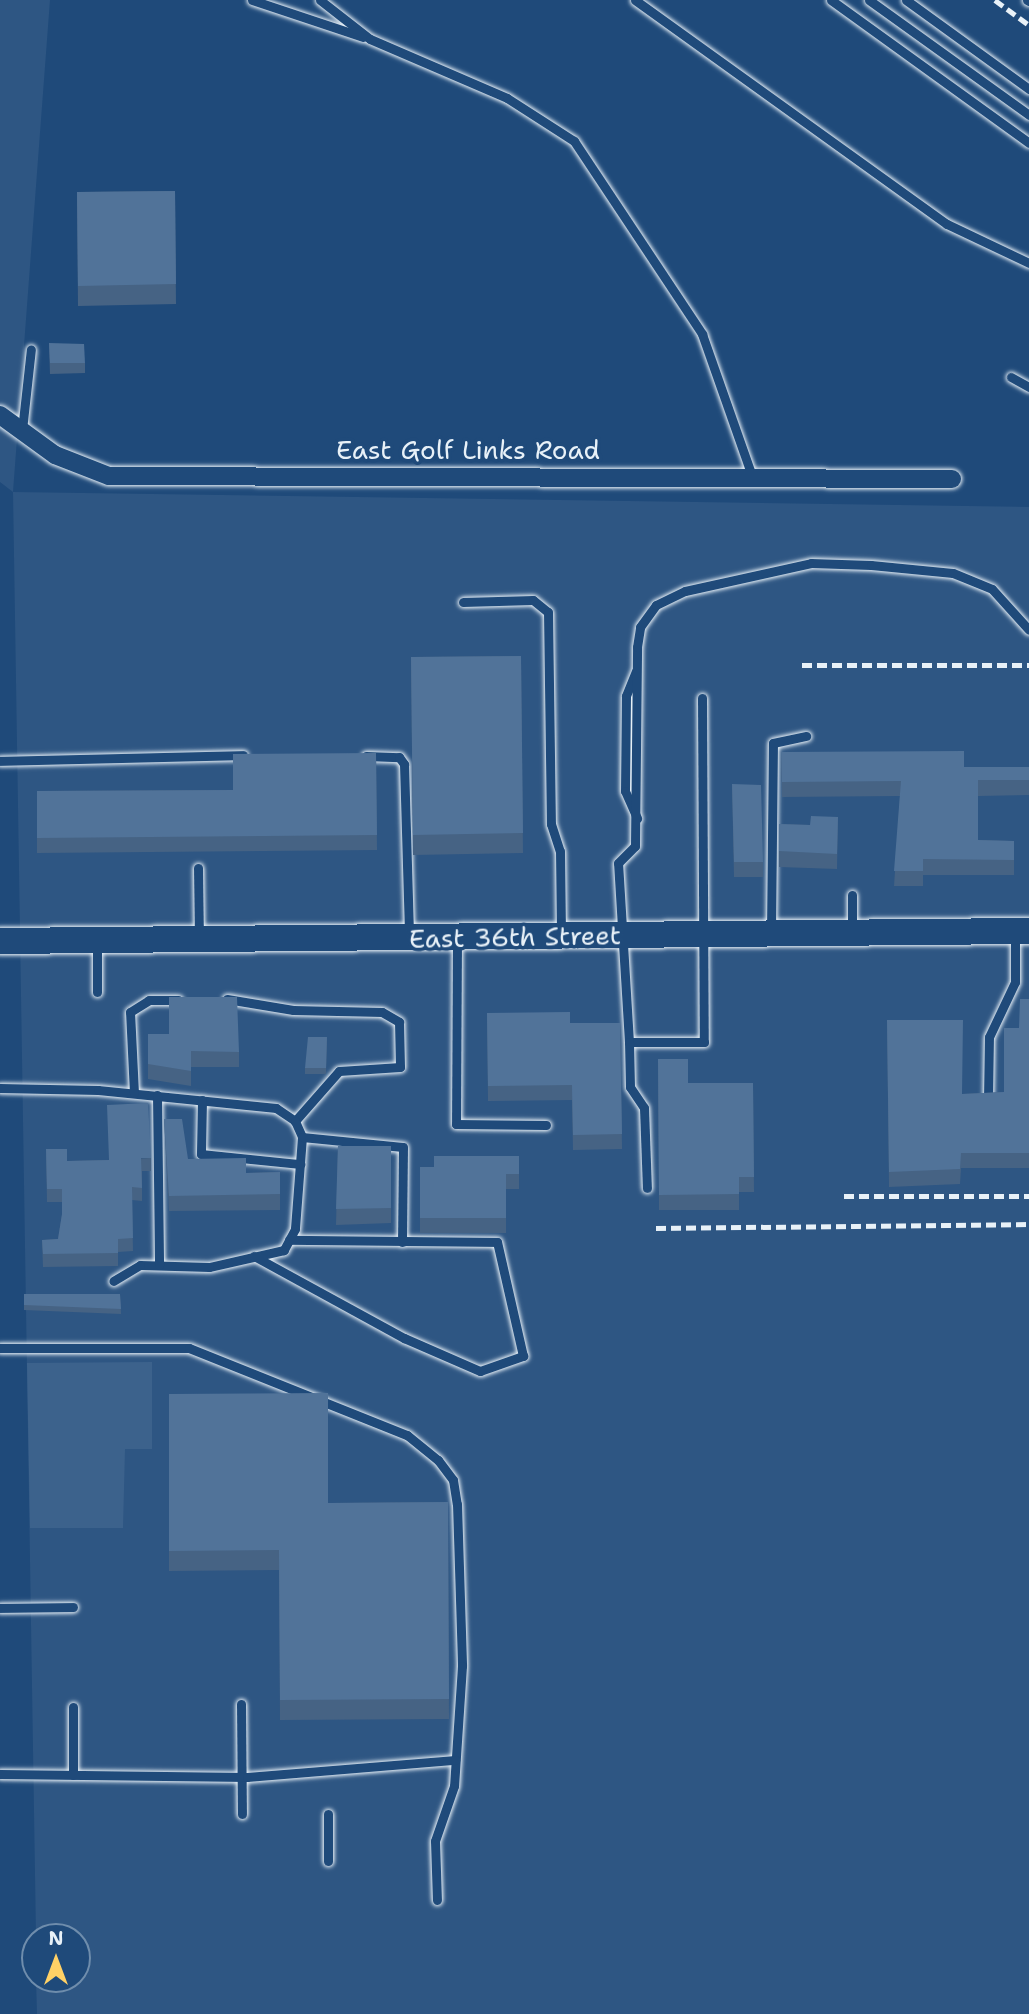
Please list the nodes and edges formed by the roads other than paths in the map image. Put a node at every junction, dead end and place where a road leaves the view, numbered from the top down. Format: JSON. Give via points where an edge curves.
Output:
{"nodes":[{"id":1,"x":251,"y":0,"type":"edge"},
{"id":2,"x":320,"y":0,"type":"edge"},
{"id":3,"x":635,"y":0,"type":"edge"},
{"id":4,"x":831,"y":0,"type":"edge"},
{"id":5,"x":869,"y":0,"type":"edge"},
{"id":6,"x":906,"y":0,"type":"edge"},
{"id":7,"x":370,"y":39,"type":"junction"},
{"id":8,"x":1029,"y":89,"type":"edge"},
{"id":9,"x":1029,"y":115,"type":"edge"},
{"id":10,"x":1029,"y":143,"type":"edge"},
{"id":11,"x":1029,"y":263,"type":"edge"},
{"id":12,"x":31,"y":349,"type":"dead end"},
{"id":13,"x":1011,"y":377,"type":"dead end"},
{"id":14,"x":1029,"y":387,"type":"edge"},
{"id":15,"x":0,"y":415,"type":"edge"},
{"id":16,"x":22,"y":432,"type":"junction"},
{"id":17,"x":752,"y":476,"type":"junction"},
{"id":18,"x":953,"y":479,"type":"dead end"},
{"id":19,"x":463,"y":601,"type":"dead end"},
{"id":20,"x":1029,"y":630,"type":"edge"},
{"id":21,"x":702,"y":698,"type":"dead end"},
{"id":22,"x":806,"y":736,"type":"dead end"},
{"id":23,"x":261,"y":755,"type":"edge"},
{"id":24,"x":358,"y":756,"type":"edge"},
{"id":25,"x":0,"y":761,"type":"edge"},
{"id":26,"x":198,"y":868,"type":"dead end"},
{"id":27,"x":852,"y":895,"type":"dead end"},
{"id":28,"x":1022,"y":931,"type":"edge"},
{"id":29,"x":852,"y":933,"type":"junction"},
{"id":30,"x":704,"y":934,"type":"junction"},
{"id":31,"x":771,"y":934,"type":"junction"},
{"id":32,"x":628,"y":935,"type":"junction"},
{"id":33,"x":561,"y":936,"type":"junction"},
{"id":34,"x":457,"y":937,"type":"junction"},
{"id":35,"x":409,"y":938,"type":"junction"},
{"id":36,"x":199,"y":939,"type":"junction"},
{"id":37,"x":97,"y":940,"type":"junction"},
{"id":38,"x":0,"y":941,"type":"edge"},
{"id":39,"x":97,"y":992,"type":"dead end"},
{"id":40,"x":188,"y":999,"type":"edge"},
{"id":41,"x":213,"y":999,"type":"edge"},
{"id":42,"x":629,"y":1042,"type":"junction"},
{"id":43,"x":0,"y":1088,"type":"edge"},
{"id":44,"x":134,"y":1093,"type":"junction"},
{"id":45,"x":158,"y":1095,"type":"junction"},
{"id":46,"x":202,"y":1100,"type":"junction"},
{"id":47,"x":988,"y":1100,"type":"edge"},
{"id":48,"x":295,"y":1121,"type":"junction"},
{"id":49,"x":546,"y":1125,"type":"dead end"},
{"id":50,"x":302,"y":1137,"type":"junction"},
{"id":51,"x":300,"y":1164,"type":"junction"},
{"id":52,"x":647,"y":1188,"type":"dead end"},
{"id":53,"x":289,"y":1240,"type":"junction"},
{"id":54,"x":402,"y":1242,"type":"junction"},
{"id":55,"x":254,"y":1256,"type":"junction"},
{"id":56,"x":159,"y":1265,"type":"junction"},
{"id":57,"x":113,"y":1281,"type":"dead end"},
{"id":58,"x":0,"y":1348,"type":"edge"},
{"id":59,"x":73,"y":1607,"type":"dead end"},
{"id":60,"x":0,"y":1608,"type":"edge"},
{"id":61,"x":241,"y":1704,"type":"dead end"},
{"id":62,"x":73,"y":1707,"type":"dead end"},
{"id":63,"x":455,"y":1760,"type":"junction"},
{"id":64,"x":0,"y":1774,"type":"edge"},
{"id":65,"x":73,"y":1775,"type":"junction"},
{"id":66,"x":241,"y":1777,"type":"junction"},
{"id":67,"x":242,"y":1814,"type":"dead end"},
{"id":68,"x":328,"y":1814,"type":"dead end"},
{"id":69,"x":328,"y":1861,"type":"dead end"},
{"id":70,"x":437,"y":1899,"type":"dead end"}],
"edges":[{"from":1,"to":7,"type":"lane"},
{"from":2,"to":7,"type":"lane"},
{"from":3,"to":11,"type":"lane","via":[[947,225]]},
{"from":4,"to":10,"type":"lane"},
{"from":5,"to":9,"type":"lane"},
{"from":6,"to":8,"type":"lane"},
{"from":7,"to":17,"type":"lane","via":[[507,98],[574,141],[702,334]]},
{"from":12,"to":16,"type":"lane"},
{"from":13,"to":14,"type":"lane"},
{"from":15,"to":16,"type":"street","name":"East Golf Links Road"},
{"from":16,"to":17,"type":"street","name":"East Golf Links Road","via":[[55,455],[109,476]]},
{"from":17,"to":18,"type":"street","name":"East Golf Links Road"},
{"from":19,"to":33,"type":"lane","via":[[533,600],[548,612],[551,824],[560,851]]},
{"from":20,"to":32,"type":"lane","via":[[992,589],[953,573],[811,563],[685,591],[656,605],[640,627],[635,846],[618,863]]},
{"from":21,"to":30,"type":"lane"},
{"from":22,"to":31,"type":"lane","via":[[773,743]]},
{"from":23,"to":25,"type":"lane"},
{"from":24,"to":35,"type":"lane","via":[[402,760]]},
{"from":26,"to":36,"type":"lane"},
{"from":27,"to":29,"type":"lane"},
{"from":28,"to":29,"type":"main road","name":"East 36th Street"},
{"from":28,"to":47,"type":"lane","via":[[1015,982],[989,1037]]},
{"from":29,"to":31,"type":"main road","name":"East 36th Street"},
{"from":30,"to":31,"type":"main road","name":"East 36th Street"},
{"from":30,"to":32,"type":"main road","name":"East 36th Street"},
{"from":30,"to":42,"type":"lane","via":[[704,1042]]},
{"from":32,"to":33,"type":"main road","name":"East 36th Street"},
{"from":32,"to":42,"type":"lane"},
{"from":33,"to":34,"type":"main road","name":"East 36th Street"},
{"from":34,"to":35,"type":"main road","name":"East 36th Street"},
{"from":34,"to":49,"type":"lane","via":[[456,1124]]},
{"from":35,"to":36,"type":"main road","name":"East 36th Street"},
{"from":36,"to":37,"type":"main road","name":"East 36th Street"},
{"from":37,"to":38,"type":"main road","name":"East 36th Street"},
{"from":37,"to":39,"type":"lane"},
{"from":40,"to":44,"type":"lane","via":[[149,1000],[130,1012]]},
{"from":41,"to":48,"type":"lane","via":[[252,999],[293,1010],[382,1012],[399,1022],[400,1068],[339,1071]]},
{"from":42,"to":52,"type":"lane","via":[[630,1087],[645,1108]]},
{"from":43,"to":44,"type":"lane"},
{"from":44,"to":45,"type":"lane"},
{"from":45,"to":46,"type":"lane"},
{"from":45,"to":56,"type":"lane"},
{"from":46,"to":48,"type":"lane","via":[[276,1108]]},
{"from":46,"to":51,"type":"lane","via":[[201,1154]]},
{"from":48,"to":50,"type":"lane"},
{"from":50,"to":51,"type":"lane"},
{"from":50,"to":54,"type":"lane","via":[[402,1147]]},
{"from":51,"to":53,"type":"lane"},
{"from":53,"to":54,"type":"lane"},
{"from":53,"to":55,"type":"lane","via":[[284,1250]]},
{"from":54,"to":55,"type":"lane","via":[[497,1242],[523,1356],[480,1371],[404,1338]]},
{"from":55,"to":56,"type":"lane","via":[[209,1267]]},
{"from":56,"to":57,"type":"lane","via":[[140,1265]]},
{"from":58,"to":63,"type":"lane","via":[[189,1348],[407,1435],[438,1460],[453,1480],[457,1504],[462,1666]]},
{"from":59,"to":60,"type":"lane"},
{"from":61,"to":66,"type":"lane"},
{"from":62,"to":65,"type":"lane"},
{"from":63,"to":66,"type":"lane"},
{"from":63,"to":70,"type":"lane","via":[[454,1786],[435,1841]]},
{"from":64,"to":65,"type":"lane"},
{"from":65,"to":66,"type":"lane"},
{"from":66,"to":67,"type":"lane"},
{"from":68,"to":69,"type":"lane"}]}
